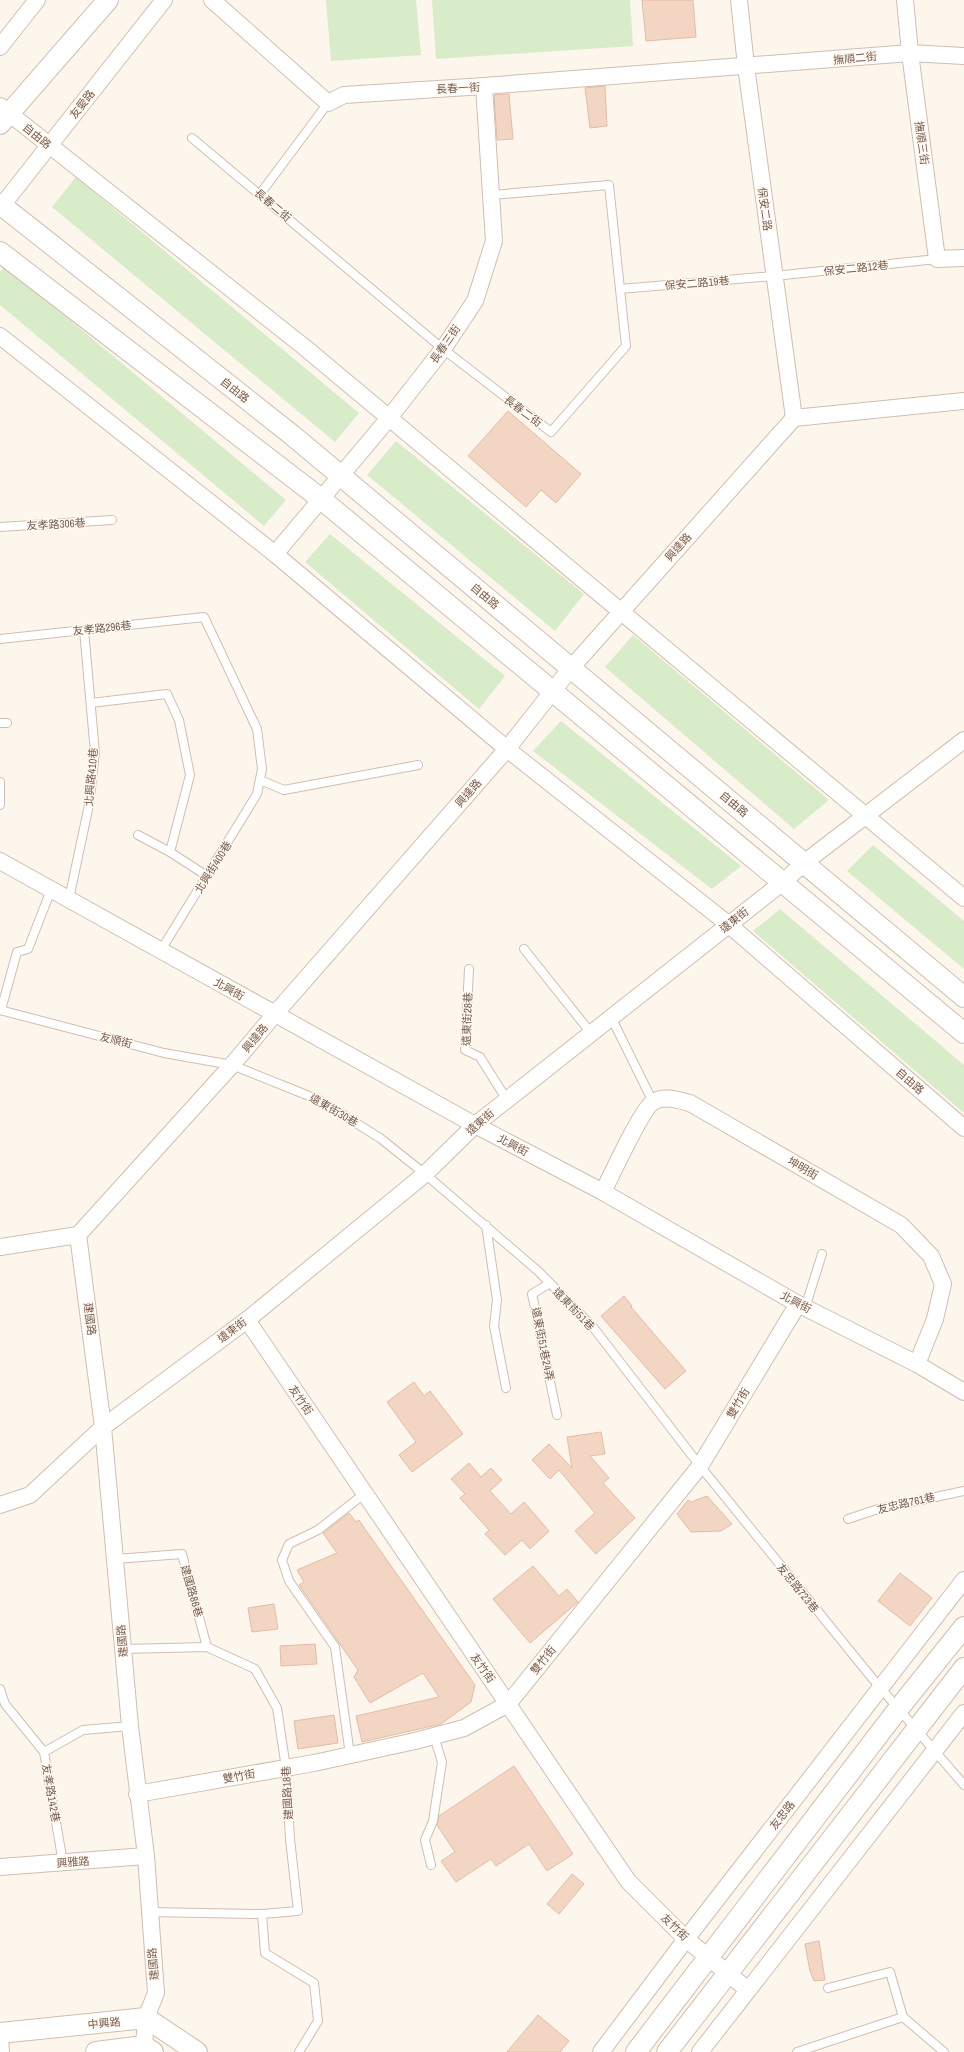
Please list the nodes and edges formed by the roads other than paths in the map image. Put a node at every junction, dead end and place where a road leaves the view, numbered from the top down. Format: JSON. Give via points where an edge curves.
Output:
{"nodes":[{"id":1,"x":37,"y":0,"type":"edge"},
{"id":2,"x":108,"y":0,"type":"edge"},
{"id":3,"x":164,"y":0,"type":"edge"},
{"id":4,"x":212,"y":0,"type":"edge"},
{"id":5,"x":739,"y":0,"type":"edge"},
{"id":6,"x":905,"y":0,"type":"edge"},
{"id":7,"x":0,"y":47,"type":"edge"},
{"id":8,"x":910,"y":54,"type":"junction"},
{"id":9,"x":964,"y":56,"type":"edge"},
{"id":10,"x":746,"y":66,"type":"junction"},
{"id":11,"x":484,"y":86,"type":"junction"},
{"id":12,"x":328,"y":103,"type":"junction"},
{"id":13,"x":3,"y":114,"type":"edge"},
{"id":14,"x":192,"y":138,"type":"dead end"},
{"id":15,"x":49,"y":145,"type":"junction"},
{"id":16,"x":260,"y":194,"type":"junction"},
{"id":17,"x":492,"y":195,"type":"junction"},
{"id":18,"x":1,"y":206,"type":"edge"},
{"id":19,"x":0,"y":252,"type":"edge"},
{"id":20,"x":964,"y":258,"type":"edge"},
{"id":21,"x":937,"y":259,"type":"junction"},
{"id":22,"x":774,"y":276,"type":"junction"},
{"id":23,"x":620,"y":289,"type":"junction"},
{"id":24,"x":0,"y":336,"type":"edge"},
{"id":25,"x":443,"y":349,"type":"junction"},
{"id":26,"x":964,"y":401,"type":"edge"},
{"id":27,"x":389,"y":418,"type":"junction"},
{"id":28,"x":794,"y":418,"type":"junction"},
{"id":29,"x":341,"y":475,"type":"junction"},
{"id":30,"x":321,"y":499,"type":"junction"},
{"id":31,"x":112,"y":520,"type":"dead end"},
{"id":32,"x":0,"y":527,"type":"edge"},
{"id":33,"x":275,"y":554,"type":"junction"},
{"id":34,"x":621,"y":612,"type":"junction"},
{"id":35,"x":204,"y":616,"type":"joint"},
{"id":36,"x":84,"y":630,"type":"junction"},
{"id":37,"x":0,"y":639,"type":"edge"},
{"id":38,"x":571,"y":668,"type":"junction"},
{"id":39,"x":553,"y":691,"type":"junction"},
{"id":40,"x":91,"y":703,"type":"junction"},
{"id":41,"x":964,"y":740,"type":"edge"},
{"id":42,"x":507,"y":749,"type":"junction"},
{"id":43,"x":418,"y":765,"type":"dead end"},
{"id":44,"x":260,"y":780,"type":"junction"},
{"id":45,"x":0,"y":782,"type":"edge"},
{"id":46,"x":0,"y":805,"type":"edge"},
{"id":47,"x":865,"y":816,"type":"junction"},
{"id":48,"x":138,"y":834,"type":"dead end"},
{"id":49,"x":170,"y":852,"type":"junction"},
{"id":50,"x":0,"y":861,"type":"edge"},
{"id":51,"x":804,"y":863,"type":"junction"},
{"id":52,"x":207,"y":876,"type":"junction"},
{"id":53,"x":783,"y":882,"type":"junction"},
{"id":54,"x":51,"y":890,"type":"junction"},
{"id":55,"x":964,"y":898,"type":"edge"},
{"id":56,"x":69,"y":899,"type":"junction"},
{"id":57,"x":728,"y":924,"type":"junction"},
{"id":58,"x":524,"y":949,"type":"dead end"},
{"id":59,"x":161,"y":950,"type":"junction"},
{"id":60,"x":469,"y":969,"type":"dead end"},
{"id":61,"x":964,"y":997,"type":"edge"},
{"id":62,"x":0,"y":1010,"type":"edge"},
{"id":63,"x":274,"y":1015,"type":"junction"},
{"id":64,"x":611,"y":1017,"type":"junction"},
{"id":65,"x":591,"y":1033,"type":"junction"},
{"id":66,"x":964,"y":1033,"type":"edge"},
{"id":67,"x":232,"y":1066,"type":"junction"},
{"id":68,"x":507,"y":1100,"type":"junction"},
{"id":69,"x":653,"y":1102,"type":"junction"},
{"id":70,"x":475,"y":1125,"type":"junction"},
{"id":71,"x":964,"y":1128,"type":"edge"},
{"id":72,"x":425,"y":1174,"type":"junction"},
{"id":73,"x":603,"y":1192,"type":"junction"},
{"id":74,"x":486,"y":1225,"type":"junction"},
{"id":75,"x":78,"y":1235,"type":"junction"},
{"id":76,"x":0,"y":1247,"type":"edge"},
{"id":77,"x":822,"y":1254,"type":"dead end"},
{"id":78,"x":550,"y":1284,"type":"junction"},
{"id":79,"x":802,"y":1306,"type":"junction"},
{"id":80,"x":247,"y":1320,"type":"junction"},
{"id":81,"x":917,"y":1364,"type":"junction"},
{"id":82,"x":506,"y":1388,"type":"dead end"},
{"id":83,"x":964,"y":1392,"type":"edge"},
{"id":84,"x":557,"y":1415,"type":"dead end"},
{"id":85,"x":104,"y":1427,"type":"junction"},
{"id":86,"x":700,"y":1466,"type":"junction"},
{"id":87,"x":964,"y":1491,"type":"edge"},
{"id":88,"x":364,"y":1494,"type":"junction"},
{"id":89,"x":0,"y":1505,"type":"edge"},
{"id":90,"x":848,"y":1519,"type":"dead end"},
{"id":91,"x":115,"y":1559,"type":"junction"},
{"id":92,"x":964,"y":1580,"type":"edge"},
{"id":93,"x":964,"y":1627,"type":"edge"},
{"id":94,"x":208,"y":1647,"type":"junction"},
{"id":95,"x":123,"y":1649,"type":"junction"},
{"id":96,"x":964,"y":1668,"type":"edge"},
{"id":97,"x":882,"y":1687,"type":"junction"},
{"id":98,"x":0,"y":1689,"type":"edge"},
{"id":99,"x":508,"y":1704,"type":"junction"},
{"id":100,"x":899,"y":1708,"type":"junction"},
{"id":101,"x":964,"y":1713,"type":"edge"},
{"id":102,"x":130,"y":1726,"type":"junction"},
{"id":103,"x":916,"y":1730,"type":"junction"},
{"id":104,"x":434,"y":1736,"type":"junction"},
{"id":105,"x":44,"y":1752,"type":"junction"},
{"id":106,"x":934,"y":1752,"type":"junction"},
{"id":107,"x":350,"y":1755,"type":"junction"},
{"id":108,"x":286,"y":1768,"type":"junction"},
{"id":109,"x":964,"y":1786,"type":"edge"},
{"id":110,"x":137,"y":1794,"type":"junction"},
{"id":111,"x":146,"y":1856,"type":"junction"},
{"id":112,"x":62,"y":1863,"type":"junction"},
{"id":113,"x":431,"y":1865,"type":"dead end"},
{"id":114,"x":0,"y":1867,"type":"edge"},
{"id":115,"x":148,"y":1912,"type":"junction"},
{"id":116,"x":262,"y":1914,"type":"junction"},
{"id":117,"x":686,"y":1939,"type":"junction"},
{"id":118,"x":708,"y":1958,"type":"junction"},
{"id":119,"x":727,"y":1973,"type":"junction"},
{"id":120,"x":828,"y":1988,"type":"dead end"},
{"id":121,"x":748,"y":1990,"type":"junction"},
{"id":122,"x":146,"y":2018,"type":"junction"},
{"id":123,"x":903,"y":2018,"type":"junction"},
{"id":124,"x":0,"y":2033,"type":"edge"},
{"id":125,"x":0,"y":2038,"type":"edge"},
{"id":126,"x":149,"y":2049,"type":"edge"},
{"id":127,"x":703,"y":2051,"type":"edge"},
{"id":128,"x":1,"y":2052,"type":"edge"},
{"id":129,"x":96,"y":2052,"type":"edge"},
{"id":130,"x":197,"y":2052,"type":"edge"},
{"id":131,"x":299,"y":2052,"type":"edge"},
{"id":132,"x":601,"y":2052,"type":"edge"},
{"id":133,"x":636,"y":2052,"type":"edge"},
{"id":134,"x":667,"y":2052,"type":"edge"},
{"id":135,"x":797,"y":2052,"type":"edge"},
{"id":136,"x":944,"y":2052,"type":"edge"}],
"edges":[{"from":1,"to":7,"type":"street"},
{"from":2,"to":13,"type":"street"},
{"from":3,"to":15,"type":"street","name":"友愛路"},
{"from":4,"to":12,"type":"street"},
{"from":5,"to":10,"type":"street","name":"保安二路"},
{"from":6,"to":8,"type":"street","name":"撫順三街"},
{"from":8,"to":9,"type":"street","name":"撫順二街"},
{"from":8,"to":10,"type":"street","name":"撫順二街"},
{"from":8,"to":21,"type":"street","name":"撫順三街"},
{"from":10,"to":11,"type":"street","name":"長春一街"},
{"from":10,"to":22,"type":"street","name":"保安二路"},
{"from":11,"to":12,"type":"street","name":"長春一街","via":[[344,94]]},
{"from":11,"to":17,"type":"street","name":"長春三街"},
{"from":12,"to":16,"type":"lane"},
{"from":13,"to":15,"type":"street","name":"自由路"},
{"from":14,"to":16,"type":"lane","name":"長春二街"},
{"from":15,"to":18,"type":"street","name":"友愛路"},
{"from":15,"to":27,"type":"street","name":"自由路","via":[[303,346]]},
{"from":16,"to":25,"type":"lane","name":"長春二街"},
{"from":17,"to":23,"type":"lane","name":"長春二街","via":[[609,185]]},
{"from":17,"to":25,"type":"street","name":"長春三街","via":[[494,241],[475,301]]},
{"from":18,"to":29,"type":"street","name":"自由路"},
{"from":19,"to":30,"type":"street"},
{"from":20,"to":21,"type":"street"},
{"from":21,"to":22,"type":"lane","name":"保安二路12巷"},
{"from":22,"to":23,"type":"lane","name":"保安二路19巷"},
{"from":22,"to":28,"type":"street","name":"保安二路"},
{"from":23,"to":25,"type":"lane","name":"長春二街","via":[[626,346],[551,432]]},
{"from":24,"to":33,"type":"street","name":"自由路"},
{"from":25,"to":27,"type":"street","name":"長春三街"},
{"from":26,"to":28,"type":"street"},
{"from":27,"to":29,"type":"street","name":"長春三街"},
{"from":27,"to":34,"type":"street","name":"自由路"},
{"from":28,"to":34,"type":"street","name":"興達路"},
{"from":29,"to":30,"type":"street","name":"長春三街"},
{"from":29,"to":38,"type":"street","name":"自由路"},
{"from":30,"to":33,"type":"street","name":"長春三街"},
{"from":30,"to":39,"type":"street"},
{"from":31,"to":32,"type":"lane","name":"友孝路306巷"},
{"from":33,"to":42,"type":"street","name":"自由路"},
{"from":34,"to":38,"type":"street","name":"興達路"},
{"from":34,"to":47,"type":"street","name":"自由路"},
{"from":35,"to":36,"type":"lane","name":"友孝路296巷"},
{"from":35,"to":44,"type":"lane","name":"北興街400巷","via":[[257,729],[262,769]]},
{"from":36,"to":37,"type":"lane","name":"友孝路296巷"},
{"from":36,"to":40,"type":"lane","name":"北興路410巷"},
{"from":38,"to":39,"type":"street","name":"興達路"},
{"from":38,"to":51,"type":"street","name":"自由路"},
{"from":39,"to":42,"type":"street","name":"興達路"},
{"from":39,"to":53,"type":"street"},
{"from":40,"to":49,"type":"lane","via":[[167,694],[179,720],[190,775]]},
{"from":40,"to":56,"type":"lane","name":"北興路410巷","via":[[94,761],[89,805]]},
{"from":41,"to":47,"type":"street","name":"遠東街"},
{"from":42,"to":57,"type":"street","name":"自由路"},
{"from":42,"to":63,"type":"street","name":"興達路"},
{"from":43,"to":44,"type":"lane","via":[[284,790]]},
{"from":44,"to":52,"type":"lane","name":"北興街400巷","via":[[257,794]]},
{"from":45,"to":46,"type":"lane"},
{"from":47,"to":51,"type":"street","name":"遠東街"},
{"from":47,"to":55,"type":"street","name":"自由路"},
{"from":48,"to":49,"type":"lane"},
{"from":49,"to":52,"type":"lane"},
{"from":50,"to":54,"type":"street","name":"北興街"},
{"from":51,"to":53,"type":"street","name":"遠東街"},
{"from":51,"to":61,"type":"street","name":"自由路"},
{"from":52,"to":59,"type":"lane","name":"北興街400巷"},
{"from":53,"to":57,"type":"street","name":"遠東街"},
{"from":53,"to":66,"type":"street"},
{"from":54,"to":56,"type":"street","name":"北興街"},
{"from":54,"to":62,"type":"lane","via":[[28,949],[17,952]]},
{"from":56,"to":59,"type":"street","name":"北興街"},
{"from":57,"to":64,"type":"street","name":"遠東街"},
{"from":57,"to":71,"type":"street","name":"自由路"},
{"from":58,"to":65,"type":"lane"},
{"from":59,"to":63,"type":"street","name":"北興街"},
{"from":60,"to":68,"type":"lane","name":"遠東街28巷","via":[[465,1050],[480,1057]]},
{"from":62,"to":67,"type":"lane","name":"友順街","via":[[164,1052]]},
{"from":63,"to":67,"type":"street","name":"興達路"},
{"from":63,"to":70,"type":"street","name":"北興街"},
{"from":64,"to":65,"type":"street","name":"遠東街"},
{"from":64,"to":69,"type":"lane"},
{"from":65,"to":68,"type":"street","name":"遠東街"},
{"from":67,"to":72,"type":"lane","name":"遠東街30巷","via":[[319,1100],[380,1138]]},
{"from":67,"to":75,"type":"street","name":"興達路"},
{"from":68,"to":70,"type":"street","name":"遠東街"},
{"from":69,"to":73,"type":"street","via":[[643,1115]]},
{"from":69,"to":81,"type":"street","name":"坤明街","via":[[667,1098],[690,1103],[901,1225],[931,1256],[943,1284],[935,1319]]},
{"from":70,"to":72,"type":"street","name":"遠東街"},
{"from":70,"to":73,"type":"street","name":"北興街"},
{"from":72,"to":74,"type":"lane","name":"遠東街51巷"},
{"from":72,"to":80,"type":"street","name":"遠東街"},
{"from":73,"to":79,"type":"street","name":"北興街"},
{"from":74,"to":78,"type":"lane","name":"遠東街51巷"},
{"from":74,"to":82,"type":"lane","via":[[497,1300],[494,1326]]},
{"from":75,"to":76,"type":"street"},
{"from":75,"to":85,"type":"street","name":"建國路"},
{"from":77,"to":79,"type":"lane"},
{"from":78,"to":84,"type":"lane","name":"遠東街51巷24弄","via":[[532,1294]]},
{"from":78,"to":86,"type":"lane","name":"遠東街51巷","via":[[593,1327]]},
{"from":79,"to":81,"type":"street","name":"北興街"},
{"from":79,"to":86,"type":"street","name":"雙竹街"},
{"from":80,"to":85,"type":"street","name":"遠東街"},
{"from":80,"to":88,"type":"street","name":"友竹街"},
{"from":81,"to":83,"type":"street","name":"北興街"},
{"from":85,"to":89,"type":"street","name":"遠東街","via":[[30,1495]]},
{"from":85,"to":91,"type":"street","name":"建國路"},
{"from":86,"to":97,"type":"lane","name":"友忠路723巷"},
{"from":86,"to":99,"type":"street","name":"雙竹街"},
{"from":87,"to":90,"type":"lane","name":"友忠路761巷","via":[[875,1510]]},
{"from":88,"to":99,"type":"street","name":"友竹街"},
{"from":88,"to":107,"type":"lane","via":[[318,1530],[290,1544],[282,1560],[289,1581],[335,1647]]},
{"from":91,"to":94,"type":"lane","name":"建國路86巷","via":[[182,1554]]},
{"from":91,"to":95,"type":"street","name":"建國路"},
{"from":92,"to":97,"type":"street","name":"友忠路"},
{"from":93,"to":100,"type":"street"},
{"from":94,"to":95,"type":"lane","name":"建國路18巷"},
{"from":94,"to":108,"type":"lane","name":"建國路18巷","via":[[255,1669],[277,1708]]},
{"from":95,"to":102,"type":"street","name":"建國路"},
{"from":96,"to":103,"type":"street"},
{"from":97,"to":100,"type":"lane","name":"友忠路723巷"},
{"from":97,"to":117,"type":"street","name":"友忠路"},
{"from":98,"to":105,"type":"lane","name":"友孝路142巷","via":[[5,1704]]},
{"from":99,"to":104,"type":"street","name":"雙竹街","via":[[464,1728]]},
{"from":99,"to":117,"type":"street","name":"友竹街","via":[[628,1881]]},
{"from":100,"to":103,"type":"lane","name":"友忠路723巷"},
{"from":100,"to":118,"type":"street"},
{"from":101,"to":106,"type":"street"},
{"from":102,"to":105,"type":"lane","via":[[83,1730]]},
{"from":102,"to":110,"type":"street","name":"建國路"},
{"from":103,"to":106,"type":"lane","name":"友忠路723巷"},
{"from":103,"to":119,"type":"street"},
{"from":104,"to":107,"type":"street","name":"雙竹街"},
{"from":104,"to":113,"type":"lane","via":[[442,1762],[434,1821],[425,1840]]},
{"from":105,"to":112,"type":"lane","name":"友孝路142巷"},
{"from":106,"to":109,"type":"lane","name":"友忠路723巷"},
{"from":106,"to":121,"type":"street"},
{"from":107,"to":108,"type":"street","name":"雙竹街"},
{"from":108,"to":110,"type":"street","name":"雙竹街"},
{"from":108,"to":116,"type":"lane","name":"建國路18巷","via":[[298,1911]]},
{"from":110,"to":111,"type":"street","name":"建國路"},
{"from":111,"to":112,"type":"street","name":"興雅路"},
{"from":111,"to":115,"type":"street","name":"建國路"},
{"from":112,"to":114,"type":"street","name":"興雅路"},
{"from":115,"to":116,"type":"lane","name":"建國路18巷"},
{"from":115,"to":122,"type":"street","name":"建國路","via":[[156,1992]]},
{"from":116,"to":131,"type":"lane","via":[[265,1953],[314,1984],[318,2021]]},
{"from":117,"to":118,"type":"street","name":"友竹街"},
{"from":117,"to":132,"type":"street","name":"友忠路"},
{"from":118,"to":119,"type":"street","name":"友竹街"},
{"from":118,"to":133,"type":"street"},
{"from":119,"to":121,"type":"street","name":"友竹街"},
{"from":119,"to":134,"type":"street"},
{"from":120,"to":123,"type":"lane","via":[[890,1972]]},
{"from":121,"to":127,"type":"street"},
{"from":122,"to":124,"type":"street","name":"中興路"},
{"from":122,"to":126,"type":"street","name":"建國路"},
{"from":122,"to":130,"type":"street"},
{"from":123,"to":135,"type":"lane"},
{"from":123,"to":136,"type":"lane"},
{"from":125,"to":128,"type":"street"},
{"from":126,"to":129,"type":"street"}]}
